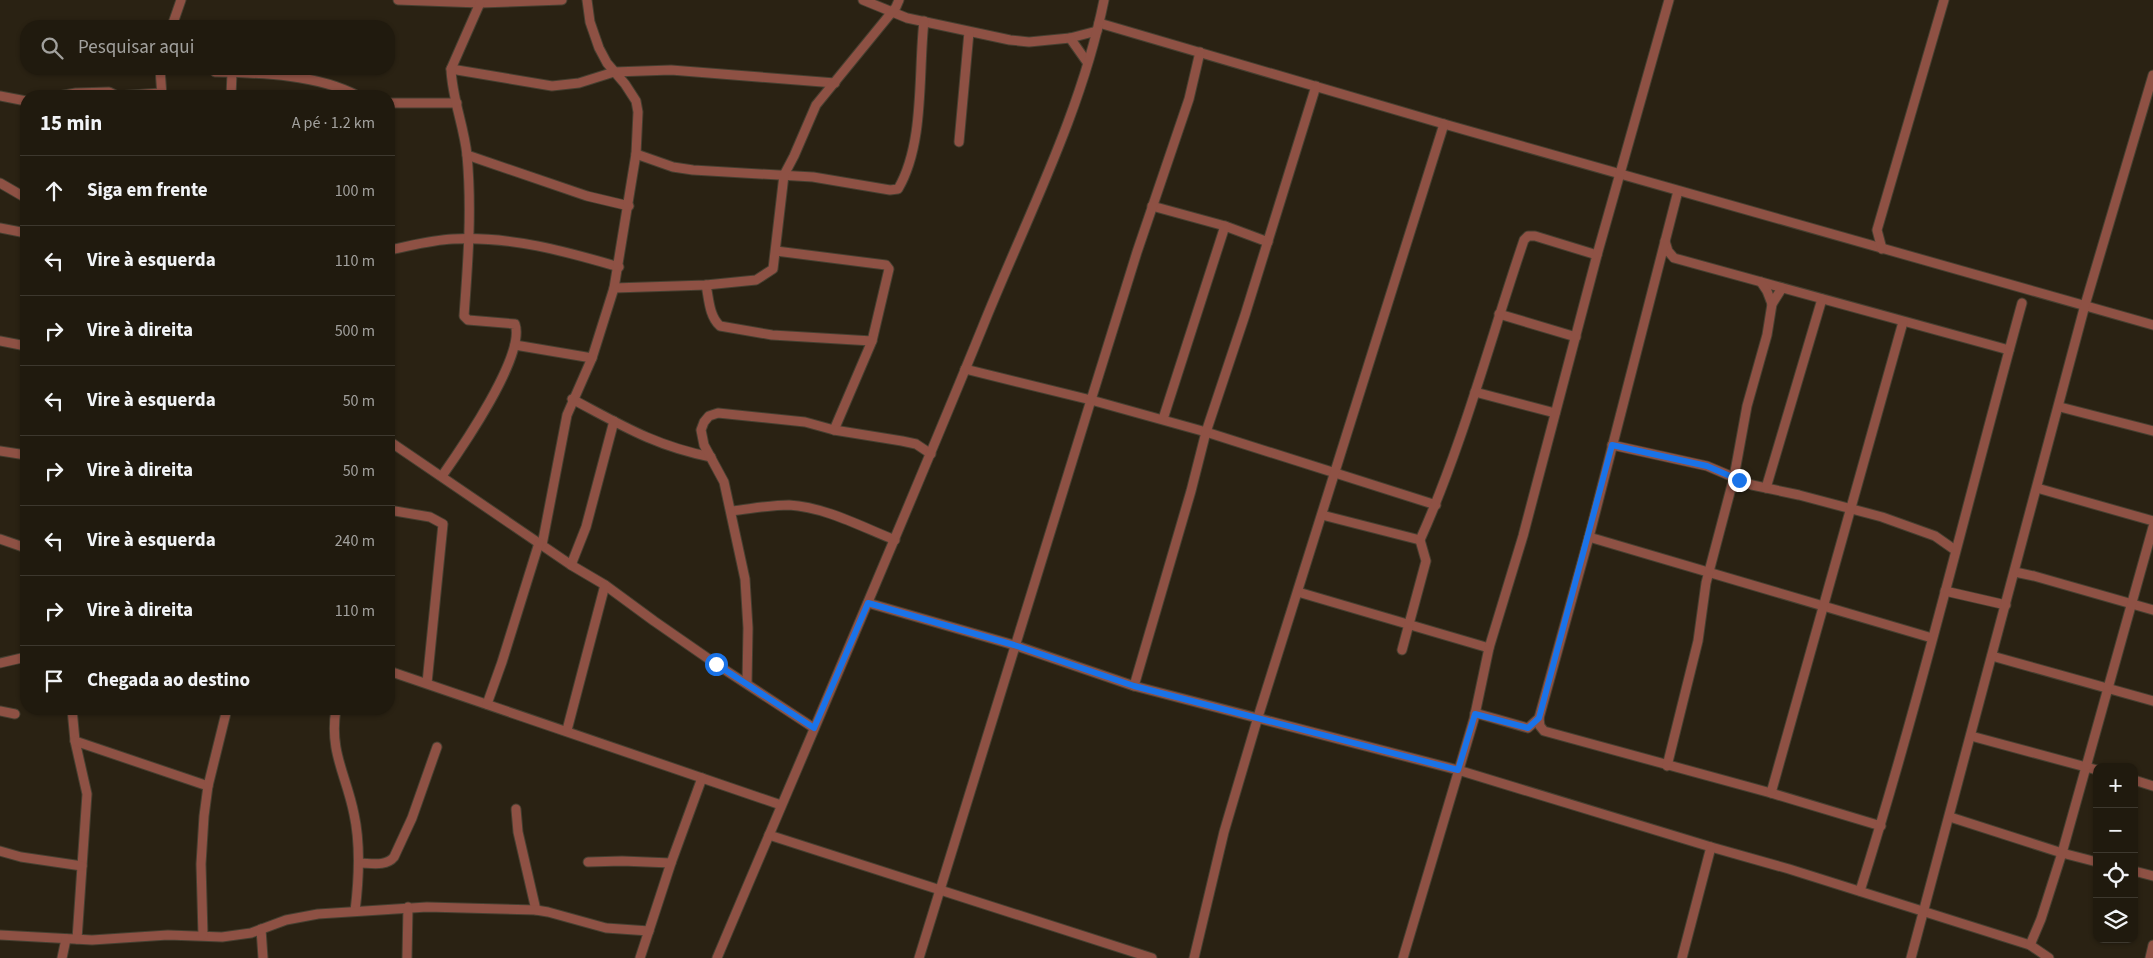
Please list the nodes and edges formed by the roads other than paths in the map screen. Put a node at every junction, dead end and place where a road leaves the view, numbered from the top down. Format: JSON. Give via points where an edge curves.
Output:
{"nodes":[{"id":1,"x":182,"y":0,"type":"edge"},
{"id":2,"x":398,"y":0,"type":"edge"},
{"id":3,"x":562,"y":0,"type":"edge"},
{"id":4,"x":587,"y":0,"type":"edge"},
{"id":5,"x":863,"y":0,"type":"edge"},
{"id":6,"x":899,"y":0,"type":"edge"},
{"id":7,"x":1104,"y":0,"type":"edge"},
{"id":8,"x":1669,"y":0,"type":"edge"},
{"id":9,"x":1944,"y":0,"type":"edge"},
{"id":10,"x":468,"y":1,"type":"edge"},
{"id":11,"x":480,"y":3,"type":"junction"},
{"id":12,"x":891,"y":13,"type":"junction"},
{"id":13,"x":174,"y":20,"type":"edge"},
{"id":14,"x":924,"y":21,"type":"junction"},
{"id":15,"x":1098,"y":27,"type":"junction"},
{"id":16,"x":969,"y":32,"type":"junction"},
{"id":17,"x":1070,"y":38,"type":"junction"},
{"id":18,"x":1200,"y":52,"type":"junction"},
{"id":19,"x":1087,"y":62,"type":"junction"},
{"id":20,"x":451,"y":69,"type":"junction"},
{"id":21,"x":614,"y":72,"type":"junction"},
{"id":22,"x":160,"y":75,"type":"edge"},
{"id":23,"x":232,"y":75,"type":"edge"},
{"id":24,"x":268,"y":75,"type":"edge"},
{"id":25,"x":2153,"y":76,"type":"edge"},
{"id":26,"x":835,"y":83,"type":"junction"},
{"id":27,"x":1316,"y":86,"type":"junction"},
{"id":28,"x":162,"y":90,"type":"edge"},
{"id":29,"x":231,"y":90,"type":"edge"},
{"id":30,"x":344,"y":90,"type":"edge"},
{"id":31,"x":0,"y":96,"type":"edge"},
{"id":32,"x":20,"y":99,"type":"edge"},
{"id":33,"x":395,"y":103,"type":"edge"},
{"id":34,"x":457,"y":103,"type":"junction"},
{"id":35,"x":1444,"y":124,"type":"junction"},
{"id":36,"x":959,"y":142,"type":"dead end"},
{"id":37,"x":467,"y":154,"type":"junction"},
{"id":38,"x":636,"y":154,"type":"junction"},
{"id":39,"x":1621,"y":174,"type":"junction"},
{"id":40,"x":784,"y":175,"type":"junction"},
{"id":41,"x":0,"y":183,"type":"edge"},
{"id":42,"x":1678,"y":191,"type":"junction"},
{"id":43,"x":20,"y":195,"type":"edge"},
{"id":44,"x":629,"y":206,"type":"junction"},
{"id":45,"x":1152,"y":206,"type":"junction"},
{"id":46,"x":1225,"y":226,"type":"junction"},
{"id":47,"x":0,"y":228,"type":"edge"},
{"id":48,"x":1878,"y":230,"type":"junction"},
{"id":49,"x":20,"y":232,"type":"edge"},
{"id":50,"x":470,"y":239,"type":"junction"},
{"id":51,"x":1665,"y":241,"type":"junction"},
{"id":52,"x":1268,"y":242,"type":"junction"},
{"id":53,"x":1860,"y":243,"type":"junction"},
{"id":54,"x":395,"y":249,"type":"edge"},
{"id":55,"x":1882,"y":249,"type":"junction"},
{"id":56,"x":776,"y":251,"type":"junction"},
{"id":57,"x":1597,"y":255,"type":"junction"},
{"id":58,"x":1674,"y":258,"type":"junction"},
{"id":59,"x":619,"y":267,"type":"junction"},
{"id":60,"x":1658,"y":270,"type":"junction"},
{"id":61,"x":1761,"y":282,"type":"junction"},
{"id":62,"x":706,"y":285,"type":"junction"},
{"id":63,"x":614,"y":288,"type":"junction"},
{"id":64,"x":1782,"y":288,"type":"junction"},
{"id":65,"x":1822,"y":299,"type":"junction"},
{"id":66,"x":2022,"y":303,"type":"dead end"},
{"id":67,"x":1772,"y":304,"type":"junction"},
{"id":68,"x":2085,"y":305,"type":"junction"},
{"id":69,"x":1499,"y":314,"type":"junction"},
{"id":70,"x":1903,"y":322,"type":"junction"},
{"id":71,"x":2153,"y":325,"type":"edge"},
{"id":72,"x":1576,"y":337,"type":"junction"},
{"id":73,"x":872,"y":341,"type":"junction"},
{"id":74,"x":0,"y":342,"type":"edge"},
{"id":75,"x":20,"y":345,"type":"edge"},
{"id":76,"x":515,"y":345,"type":"junction"},
{"id":77,"x":2009,"y":350,"type":"junction"},
{"id":78,"x":592,"y":358,"type":"junction"},
{"id":79,"x":965,"y":370,"type":"junction"},
{"id":80,"x":1475,"y":392,"type":"junction"},
{"id":81,"x":572,"y":399,"type":"junction"},
{"id":82,"x":1091,"y":400,"type":"junction"},
{"id":83,"x":2060,"y":407,"type":"junction"},
{"id":84,"x":1555,"y":413,"type":"junction"},
{"id":85,"x":1163,"y":420,"type":"junction"},
{"id":86,"x":614,"y":421,"type":"junction"},
{"id":87,"x":834,"y":430,"type":"junction"},
{"id":88,"x":2153,"y":431,"type":"edge"},
{"id":89,"x":1206,"y":432,"type":"junction"},
{"id":90,"x":395,"y":445,"type":"edge"},
{"id":91,"x":1612,"y":445,"type":"junction"},
{"id":92,"x":0,"y":451,"type":"edge"},
{"id":93,"x":20,"y":454,"type":"edge"},
{"id":94,"x":931,"y":454,"type":"junction"},
{"id":95,"x":711,"y":457,"type":"junction"},
{"id":96,"x":1336,"y":472,"type":"junction"},
{"id":97,"x":442,"y":476,"type":"junction"},
{"id":98,"x":1734,"y":477,"type":"junction"},
{"id":99,"x":1766,"y":488,"type":"junction"},
{"id":100,"x":2037,"y":488,"type":"junction"},
{"id":101,"x":1436,"y":504,"type":"junction"},
{"id":102,"x":1852,"y":510,"type":"junction"},
{"id":103,"x":395,"y":511,"type":"edge"},
{"id":104,"x":731,"y":511,"type":"junction"},
{"id":105,"x":1322,"y":515,"type":"junction"},
{"id":106,"x":2153,"y":521,"type":"edge"},
{"id":107,"x":2153,"y":527,"type":"edge"},
{"id":108,"x":1588,"y":537,"type":"junction"},
{"id":109,"x":0,"y":539,"type":"edge"},
{"id":110,"x":895,"y":540,"type":"junction"},
{"id":111,"x":1420,"y":540,"type":"junction"},
{"id":112,"x":540,"y":544,"type":"junction"},
{"id":113,"x":20,"y":546,"type":"edge"},
{"id":114,"x":1955,"y":550,"type":"junction"},
{"id":115,"x":572,"y":565,"type":"junction"},
{"id":116,"x":1708,"y":572,"type":"junction"},
{"id":117,"x":2015,"y":572,"type":"junction"},
{"id":118,"x":605,"y":585,"type":"junction"},
{"id":119,"x":1945,"y":591,"type":"junction"},
{"id":120,"x":1298,"y":592,"type":"junction"},
{"id":121,"x":868,"y":603,"type":"junction"},
{"id":122,"x":2132,"y":604,"type":"junction"},
{"id":123,"x":2006,"y":605,"type":"junction"},
{"id":124,"x":1825,"y":607,"type":"junction"},
{"id":125,"x":2153,"y":610,"type":"edge"},
{"id":126,"x":1410,"y":624,"type":"junction"},
{"id":127,"x":1932,"y":638,"type":"junction"},
{"id":128,"x":1014,"y":645,"type":"junction"},
{"id":129,"x":1489,"y":648,"type":"junction"},
{"id":130,"x":1402,"y":650,"type":"dead end"},
{"id":131,"x":1992,"y":656,"type":"junction"},
{"id":132,"x":20,"y":658,"type":"edge"},
{"id":133,"x":0,"y":663,"type":"edge"},
{"id":134,"x":395,"y":673,"type":"edge"},
{"id":135,"x":427,"y":683,"type":"junction"},
{"id":136,"x":747,"y":683,"type":"junction"},
{"id":137,"x":1134,"y":686,"type":"junction"},
{"id":138,"x":2108,"y":688,"type":"junction"},
{"id":139,"x":2153,"y":701,"type":"edge"},
{"id":140,"x":486,"y":704,"type":"junction"},
{"id":141,"x":0,"y":710,"type":"edge"},
{"id":142,"x":15,"y":714,"type":"dead end"},
{"id":143,"x":1475,"y":714,"type":"junction"},
{"id":144,"x":73,"y":715,"type":"edge"},
{"id":145,"x":226,"y":715,"type":"edge"},
{"id":146,"x":336,"y":715,"type":"edge"},
{"id":147,"x":1258,"y":717,"type":"junction"},
{"id":148,"x":1539,"y":718,"type":"junction"},
{"id":149,"x":814,"y":728,"type":"junction"},
{"id":150,"x":567,"y":730,"type":"junction"},
{"id":151,"x":1971,"y":736,"type":"junction"},
{"id":152,"x":75,"y":741,"type":"junction"},
{"id":153,"x":437,"y":747,"type":"dead end"},
{"id":154,"x":1667,"y":766,"type":"junction"},
{"id":155,"x":2086,"y":767,"type":"junction"},
{"id":156,"x":2093,"y":769,"type":"edge"},
{"id":157,"x":1458,"y":770,"type":"junction"},
{"id":158,"x":702,"y":778,"type":"junction"},
{"id":159,"x":2138,"y":781,"type":"edge"},
{"id":160,"x":208,"y":786,"type":"junction"},
{"id":161,"x":2153,"y":786,"type":"edge"},
{"id":162,"x":1772,"y":793,"type":"junction"},
{"id":163,"x":781,"y":805,"type":"junction"},
{"id":164,"x":516,"y":810,"type":"dead end"},
{"id":165,"x":1950,"y":818,"type":"junction"},
{"id":166,"x":1880,"y":826,"type":"junction"},
{"id":167,"x":769,"y":835,"type":"junction"},
{"id":168,"x":1711,"y":847,"type":"junction"},
{"id":169,"x":0,"y":851,"type":"edge"},
{"id":170,"x":2062,"y":853,"type":"junction"},
{"id":171,"x":2093,"y":861,"type":"edge"},
{"id":172,"x":588,"y":862,"type":"dead end"},
{"id":173,"x":359,"y":863,"type":"junction"},
{"id":174,"x":670,"y":863,"type":"junction"},
{"id":175,"x":82,"y":866,"type":"junction"},
{"id":176,"x":2138,"y":872,"type":"edge"},
{"id":177,"x":2153,"y":876,"type":"edge"},
{"id":178,"x":941,"y":889,"type":"junction"},
{"id":179,"x":1860,"y":891,"type":"junction"},
{"id":180,"x":408,"y":908,"type":"junction"},
{"id":181,"x":536,"y":910,"type":"junction"},
{"id":182,"x":355,"y":911,"type":"junction"},
{"id":183,"x":1923,"y":911,"type":"junction"},
{"id":184,"x":261,"y":929,"type":"junction"},
{"id":185,"x":649,"y":931,"type":"junction"},
{"id":186,"x":0,"y":935,"type":"edge"},
{"id":187,"x":203,"y":935,"type":"junction"},
{"id":188,"x":66,"y":939,"type":"junction"},
{"id":189,"x":77,"y":939,"type":"junction"},
{"id":190,"x":2030,"y":945,"type":"junction"},
{"id":191,"x":2153,"y":945,"type":"edge"},
{"id":192,"x":62,"y":958,"type":"edge"},
{"id":193,"x":263,"y":958,"type":"edge"},
{"id":194,"x":407,"y":958,"type":"edge"},
{"id":195,"x":640,"y":958,"type":"edge"},
{"id":196,"x":717,"y":958,"type":"edge"},
{"id":197,"x":919,"y":958,"type":"edge"},
{"id":198,"x":1152,"y":958,"type":"edge"},
{"id":199,"x":1194,"y":958,"type":"edge"},
{"id":200,"x":1403,"y":958,"type":"edge"},
{"id":201,"x":1682,"y":958,"type":"edge"},
{"id":202,"x":1911,"y":958,"type":"edge"},
{"id":203,"x":2048,"y":958,"type":"edge"},
{"id":204,"x":2150,"y":958,"type":"edge"}],
"edges":[{"from":1,"to":13,"type":"street"},
{"from":2,"to":10,"type":"street"},
{"from":3,"to":11,"type":"street"},
{"from":4,"to":21,"type":"street","via":[[594,36]]},
{"from":5,"to":12,"type":"street"},
{"from":6,"to":12,"type":"street"},
{"from":7,"to":15,"type":"street"},
{"from":8,"to":39,"type":"street"},
{"from":9,"to":48,"type":"street"},
{"from":10,"to":11,"type":"street"},
{"from":11,"to":20,"type":"street"},
{"from":12,"to":14,"type":"street"},
{"from":12,"to":26,"type":"street"},
{"from":14,"to":16,"type":"street"},
{"from":14,"to":40,"type":"street","via":[[915,142],[898,189]]},
{"from":15,"to":17,"type":"street"},
{"from":15,"to":18,"type":"street"},
{"from":15,"to":19,"type":"street"},
{"from":16,"to":17,"type":"street","via":[[1029,42]]},
{"from":16,"to":36,"type":"street"},
{"from":17,"to":19,"type":"street"},
{"from":18,"to":27,"type":"street"},
{"from":18,"to":45,"type":"street","via":[[1188,99]]},
{"from":19,"to":79,"type":"street","via":[[1068,126]]},
{"from":20,"to":21,"type":"street","via":[[552,86],[579,83]]},
{"from":20,"to":34,"type":"street"},
{"from":21,"to":26,"type":"street","via":[[671,70]]},
{"from":21,"to":38,"type":"street","via":[[631,93],[638,112]]},
{"from":22,"to":28,"type":"street"},
{"from":23,"to":29,"type":"street"},
{"from":24,"to":30,"type":"street","via":[[286,76]]},
{"from":25,"to":68,"type":"street"},
{"from":26,"to":40,"type":"street","via":[[816,105]]},
{"from":27,"to":35,"type":"street"},
{"from":27,"to":52,"type":"street"},
{"from":31,"to":32,"type":"street"},
{"from":33,"to":34,"type":"street"},
{"from":34,"to":37,"type":"street"},
{"from":35,"to":39,"type":"street"},
{"from":35,"to":96,"type":"street"},
{"from":37,"to":44,"type":"street","via":[[588,196]]},
{"from":37,"to":50,"type":"street"},
{"from":38,"to":40,"type":"street","via":[[673,167],[693,170]]},
{"from":38,"to":44,"type":"street"},
{"from":39,"to":42,"type":"street"},
{"from":39,"to":57,"type":"street"},
{"from":40,"to":56,"type":"street"},
{"from":41,"to":43,"type":"street"},
{"from":42,"to":51,"type":"street"},
{"from":42,"to":53,"type":"street"},
{"from":44,"to":59,"type":"street"},
{"from":45,"to":46,"type":"street"},
{"from":45,"to":82,"type":"street"},
{"from":46,"to":52,"type":"street"},
{"from":46,"to":85,"type":"street"},
{"from":47,"to":49,"type":"street"},
{"from":48,"to":53,"type":"street"},
{"from":48,"to":55,"type":"street"},
{"from":50,"to":54,"type":"street","via":[[426,242]]},
{"from":50,"to":59,"type":"street","via":[[553,248]]},
{"from":50,"to":76,"type":"street","via":[[464,316],[468,320],[515,324]]},
{"from":51,"to":58,"type":"street"},
{"from":51,"to":60,"type":"street"},
{"from":52,"to":89,"type":"street"},
{"from":53,"to":55,"type":"street"},
{"from":55,"to":68,"type":"street"},
{"from":56,"to":62,"type":"street","via":[[773,269],[756,280]]},
{"from":56,"to":73,"type":"street","via":[[888,266]]},
{"from":57,"to":69,"type":"street","via":[[1528,236]]},
{"from":57,"to":72,"type":"street"},
{"from":58,"to":60,"type":"street"},
{"from":58,"to":61,"type":"street"},
{"from":59,"to":63,"type":"street"},
{"from":60,"to":91,"type":"street"},
{"from":61,"to":64,"type":"street"},
{"from":61,"to":67,"type":"street"},
{"from":62,"to":63,"type":"street"},
{"from":62,"to":73,"type":"street","via":[[711,312],[720,326],[772,335]]},
{"from":63,"to":78,"type":"street"},
{"from":64,"to":65,"type":"street"},
{"from":64,"to":67,"type":"street"},
{"from":65,"to":70,"type":"street"},
{"from":65,"to":99,"type":"street"},
{"from":66,"to":77,"type":"street"},
{"from":67,"to":98,"type":"street","via":[[1767,335],[1747,406]]},
{"from":68,"to":71,"type":"street"},
{"from":68,"to":83,"type":"street"},
{"from":69,"to":72,"type":"street"},
{"from":69,"to":80,"type":"street"},
{"from":70,"to":77,"type":"street"},
{"from":70,"to":102,"type":"street"},
{"from":72,"to":84,"type":"street"},
{"from":73,"to":87,"type":"street"},
{"from":74,"to":75,"type":"street"},
{"from":76,"to":78,"type":"street"},
{"from":76,"to":97,"type":"street","via":[[488,403]]},
{"from":77,"to":114,"type":"street"},
{"from":78,"to":81,"type":"street"},
{"from":79,"to":82,"type":"street"},
{"from":79,"to":94,"type":"street"},
{"from":80,"to":84,"type":"street"},
{"from":80,"to":101,"type":"street"},
{"from":81,"to":86,"type":"street"},
{"from":81,"to":112,"type":"street"},
{"from":82,"to":85,"type":"street"},
{"from":82,"to":128,"type":"street"},
{"from":83,"to":88,"type":"street"},
{"from":83,"to":100,"type":"street"},
{"from":84,"to":129,"type":"street"},
{"from":85,"to":89,"type":"street"},
{"from":86,"to":95,"type":"street","via":[[640,436]]},
{"from":86,"to":115,"type":"street","via":[[586,527]]},
{"from":87,"to":94,"type":"street","via":[[916,444]]},
{"from":87,"to":95,"type":"street","via":[[805,422],[718,413],[709,416],[701,430]]},
{"from":89,"to":96,"type":"street"},
{"from":89,"to":137,"type":"street"},
{"from":90,"to":97,"type":"street"},
{"from":91,"to":98,"type":"street","via":[[1707,466]]},
{"from":91,"to":108,"type":"street"},
{"from":92,"to":93,"type":"street"},
{"from":94,"to":110,"type":"street"},
{"from":95,"to":104,"type":"street","via":[[724,482]]},
{"from":96,"to":101,"type":"street"},
{"from":96,"to":105,"type":"street"},
{"from":97,"to":112,"type":"street"},
{"from":98,"to":99,"type":"street","via":[[1752,486]]},
{"from":98,"to":116,"type":"street"},
{"from":99,"to":102,"type":"street"},
{"from":100,"to":106,"type":"street"},
{"from":100,"to":117,"type":"street"},
{"from":101,"to":111,"type":"street"},
{"from":102,"to":114,"type":"street","via":[[1916,528],[1946,542]]},
{"from":102,"to":124,"type":"street"},
{"from":103,"to":135,"type":"street","via":[[430,517],[442,524]]},
{"from":104,"to":110,"type":"street","via":[[788,505],[805,507]]},
{"from":104,"to":136,"type":"street","via":[[747,602]]},
{"from":105,"to":111,"type":"street"},
{"from":105,"to":120,"type":"street"},
{"from":107,"to":122,"type":"street"},
{"from":108,"to":116,"type":"street"},
{"from":108,"to":148,"type":"street"},
{"from":109,"to":113,"type":"street"},
{"from":110,"to":121,"type":"street"},
{"from":111,"to":126,"type":"street","via":[[1426,561]]},
{"from":112,"to":115,"type":"street"},
{"from":112,"to":140,"type":"street"},
{"from":114,"to":119,"type":"street"},
{"from":115,"to":118,"type":"street"},
{"from":116,"to":124,"type":"street"},
{"from":116,"to":154,"type":"street","via":[[1698,640]]},
{"from":117,"to":122,"type":"street"},
{"from":117,"to":123,"type":"street"},
{"from":118,"to":136,"type":"street"},
{"from":118,"to":150,"type":"street"},
{"from":119,"to":123,"type":"street"},
{"from":119,"to":127,"type":"street"},
{"from":120,"to":126,"type":"street"},
{"from":120,"to":147,"type":"street"},
{"from":121,"to":128,"type":"street"},
{"from":121,"to":149,"type":"street"},
{"from":122,"to":125,"type":"street"},
{"from":122,"to":138,"type":"street"},
{"from":123,"to":131,"type":"street"},
{"from":124,"to":127,"type":"street"},
{"from":124,"to":162,"type":"street"},
{"from":126,"to":129,"type":"street"},
{"from":126,"to":130,"type":"street"},
{"from":127,"to":166,"type":"street"},
{"from":128,"to":137,"type":"street"},
{"from":128,"to":178,"type":"street"},
{"from":129,"to":143,"type":"street"},
{"from":131,"to":138,"type":"street"},
{"from":131,"to":151,"type":"street"},
{"from":132,"to":133,"type":"street"},
{"from":134,"to":135,"type":"street"},
{"from":135,"to":140,"type":"street"},
{"from":136,"to":149,"type":"street"},
{"from":137,"to":147,"type":"street"},
{"from":138,"to":139,"type":"street"},
{"from":138,"to":155,"type":"street"},
{"from":140,"to":150,"type":"street"},
{"from":141,"to":142,"type":"street"},
{"from":143,"to":148,"type":"street","via":[[1528,728]]},
{"from":143,"to":157,"type":"street"},
{"from":144,"to":152,"type":"street"},
{"from":145,"to":160,"type":"street"},
{"from":146,"to":173,"type":"street","via":[[334,739],[354,813]]},
{"from":147,"to":157,"type":"street"},
{"from":147,"to":199,"type":"street","via":[[1224,832]]},
{"from":148,"to":154,"type":"street","via":[[1544,731]]},
{"from":149,"to":163,"type":"street"},
{"from":150,"to":158,"type":"street"},
{"from":151,"to":155,"type":"street"},
{"from":151,"to":165,"type":"street"},
{"from":152,"to":160,"type":"street"},
{"from":152,"to":175,"type":"street","via":[[87,794]]},
{"from":153,"to":173,"type":"street","via":[[412,818],[394,857],[390,862]]},
{"from":154,"to":162,"type":"street"},
{"from":155,"to":156,"type":"street"},
{"from":155,"to":170,"type":"street"},
{"from":157,"to":168,"type":"street"},
{"from":157,"to":200,"type":"street"},
{"from":158,"to":163,"type":"street"},
{"from":158,"to":174,"type":"street"},
{"from":159,"to":161,"type":"street"},
{"from":160,"to":187,"type":"street","via":[[202,838]]},
{"from":162,"to":166,"type":"street"},
{"from":163,"to":167,"type":"street"},
{"from":164,"to":181,"type":"street"},
{"from":165,"to":170,"type":"street"},
{"from":165,"to":183,"type":"street"},
{"from":166,"to":179,"type":"street"},
{"from":167,"to":178,"type":"street"},
{"from":167,"to":196,"type":"street"},
{"from":168,"to":179,"type":"street"},
{"from":168,"to":201,"type":"street"},
{"from":169,"to":175,"type":"street"},
{"from":170,"to":171,"type":"street"},
{"from":170,"to":190,"type":"street"},
{"from":172,"to":174,"type":"street"},
{"from":173,"to":182,"type":"street"},
{"from":174,"to":185,"type":"street"},
{"from":175,"to":189,"type":"street"},
{"from":176,"to":177,"type":"street"},
{"from":178,"to":197,"type":"street"},
{"from":178,"to":198,"type":"street"},
{"from":179,"to":183,"type":"street"},
{"from":180,"to":181,"type":"street"},
{"from":180,"to":182,"type":"street"},
{"from":180,"to":194,"type":"street"},
{"from":181,"to":185,"type":"street","via":[[606,928]]},
{"from":182,"to":184,"type":"street","via":[[296,917]]},
{"from":183,"to":190,"type":"street"},
{"from":183,"to":202,"type":"street"},
{"from":184,"to":187,"type":"street","via":[[237,936]]},
{"from":184,"to":193,"type":"street"},
{"from":185,"to":195,"type":"street"},
{"from":186,"to":188,"type":"street"},
{"from":187,"to":189,"type":"street"},
{"from":188,"to":189,"type":"street"},
{"from":188,"to":192,"type":"street"},
{"from":190,"to":203,"type":"street"},
{"from":191,"to":204,"type":"street"}]}
